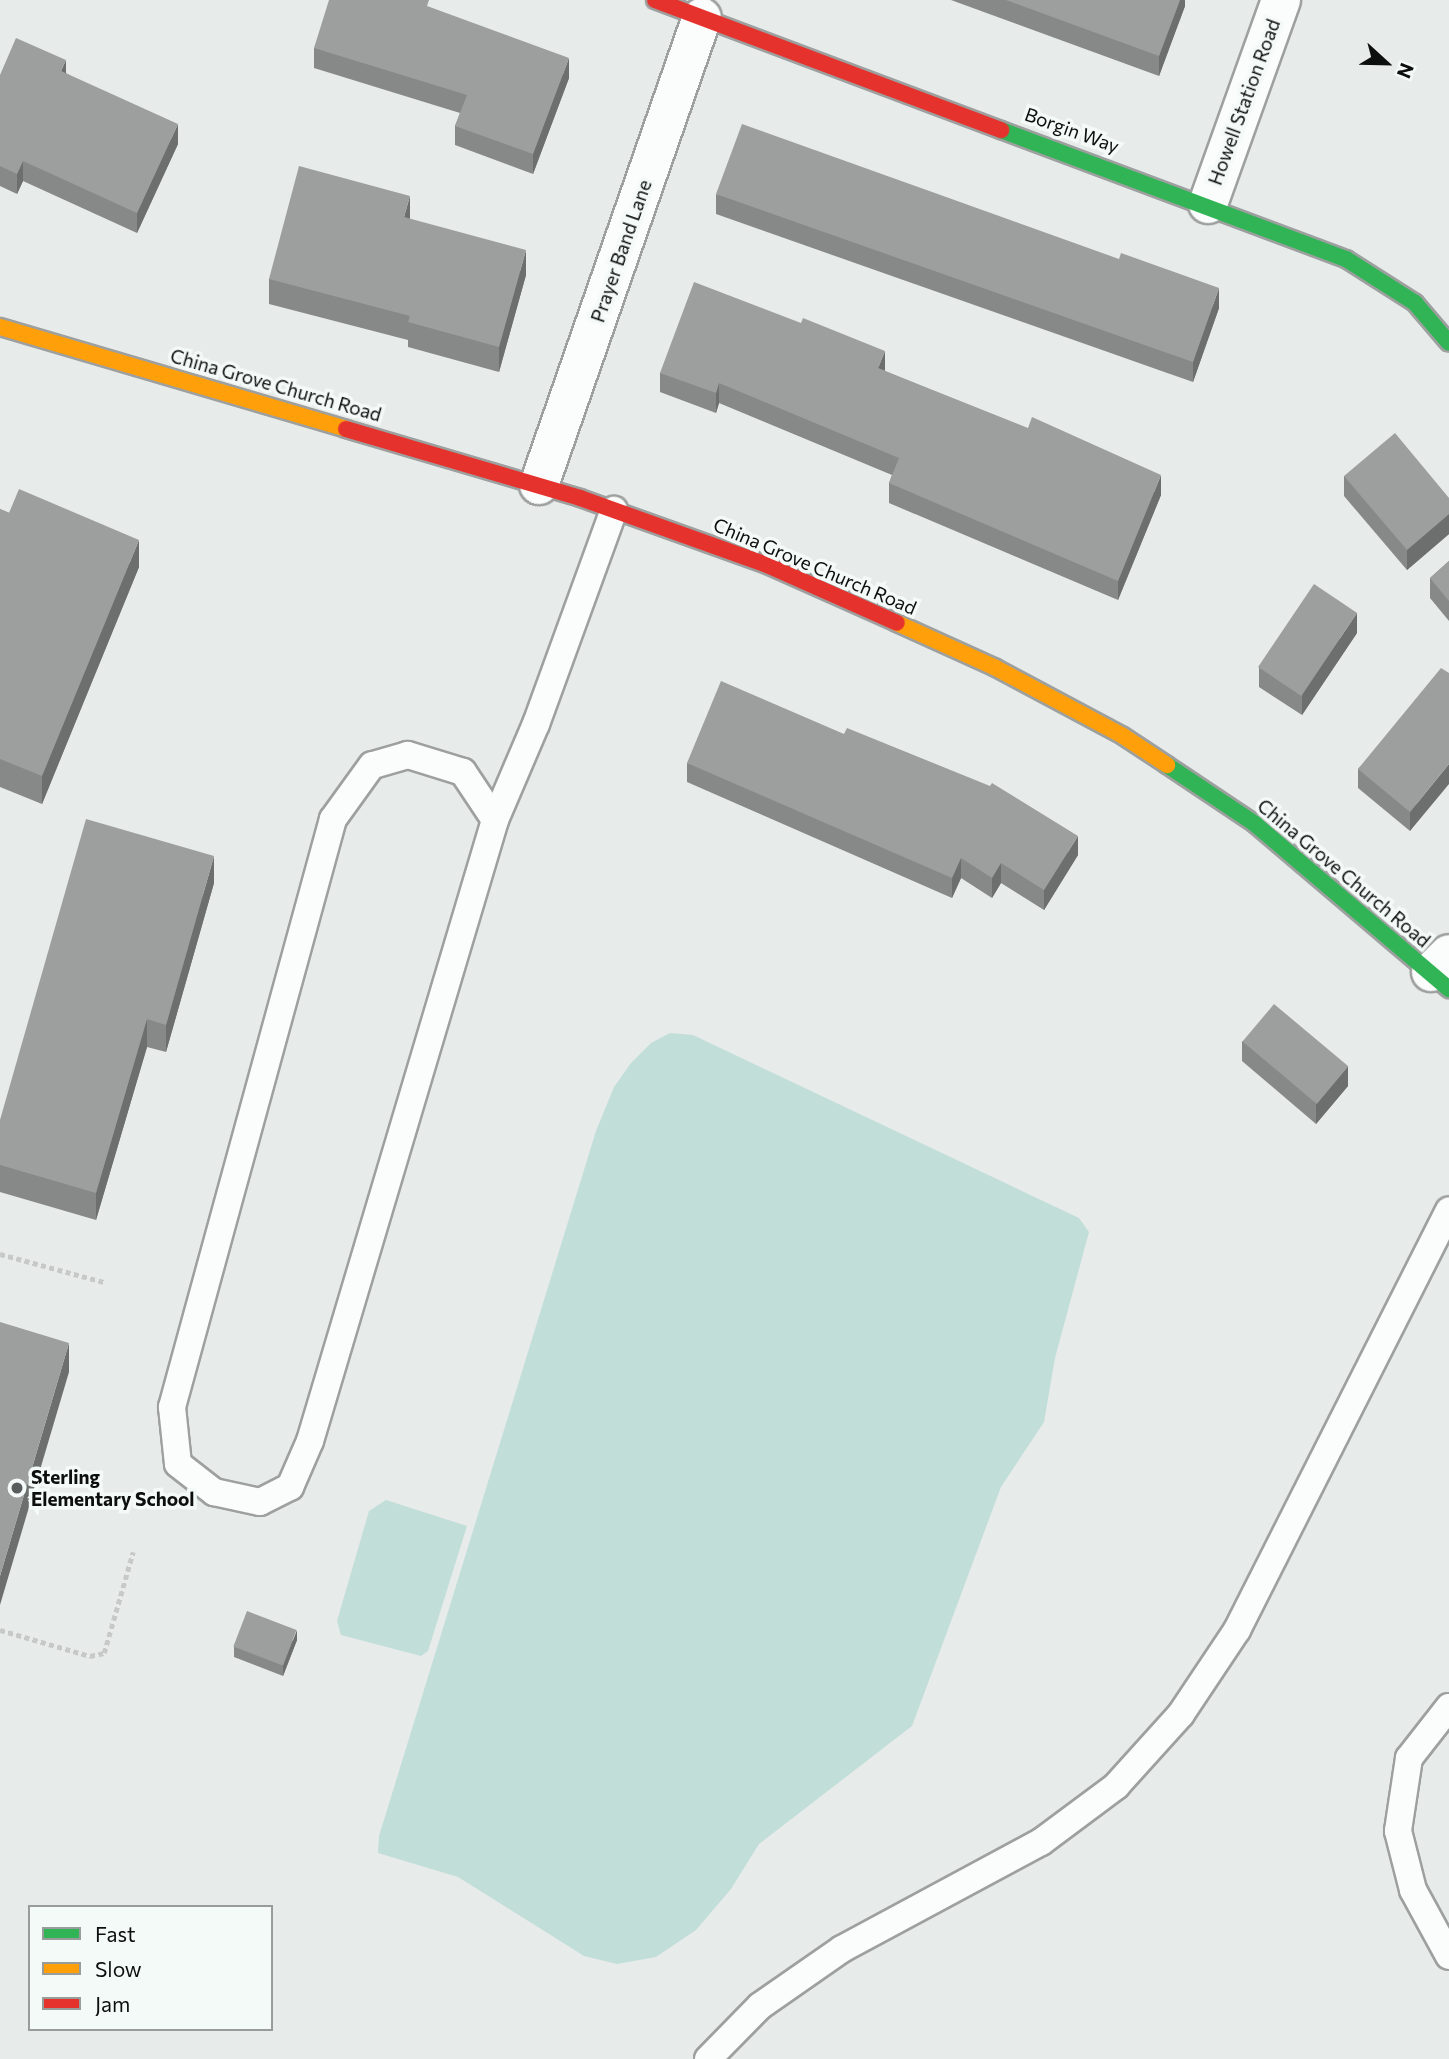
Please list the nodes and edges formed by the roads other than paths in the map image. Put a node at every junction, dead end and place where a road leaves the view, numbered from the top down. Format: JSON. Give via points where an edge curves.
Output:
{"nodes":[{"id":1,"x":655,"y":0,"type":"edge"},
{"id":2,"x":1280,"y":0,"type":"edge"},
{"id":3,"x":702,"y":18,"type":"junction"},
{"id":4,"x":1208,"y":204,"type":"junction"},
{"id":5,"x":0,"y":327,"type":"edge"},
{"id":6,"x":1449,"y":343,"type":"edge"},
{"id":7,"x":539,"y":485,"type":"junction"},
{"id":8,"x":614,"y":510,"type":"junction"},
{"id":9,"x":495,"y":820,"type":"junction"},
{"id":10,"x":1443,"y":972,"type":"edge"},
{"id":11,"x":1449,"y":1211,"type":"edge"},
{"id":12,"x":1449,"y":1707,"type":"edge"},
{"id":13,"x":1449,"y":1956,"type":"edge"},
{"id":14,"x":708,"y":2059,"type":"edge"}],
"edges":[{"from":1,"to":3,"type":"street","name":"Borgin Way"},
{"from":2,"to":4,"type":"street","name":"Howell Station Road"},
{"from":3,"to":4,"type":"street","name":"Borgin Way"},
{"from":3,"to":7,"type":"street","name":"Prayer Band Lane"},
{"from":4,"to":6,"type":"street","name":"Borgin Way","via":[[1346,259],[1415,303]]},
{"from":5,"to":7,"type":"street","name":"China Grove Church Road"},
{"from":7,"to":8,"type":"street","name":"China Grove Church Road"},
{"from":8,"to":9,"type":"lane","via":[[536,724]]},
{"from":8,"to":10,"type":"street","name":"China Grove Church Road","via":[[767,565],[994,667],[1123,736],[1255,824]]},
{"from":9,"to":9,"type":"lane","via":[[310,1441],[290,1487],[260,1502],[214,1492],[178,1464],[172,1406],[333,818],[372,765],[408,755],[463,772]]},
{"from":11,"to":14,"type":"lane","via":[[1237,1630],[1181,1714],[1116,1786],[1041,1842],[842,1949],[760,2006]]},
{"from":12,"to":13,"type":"lane","via":[[1409,1758],[1398,1831],[1413,1890]]}]}
